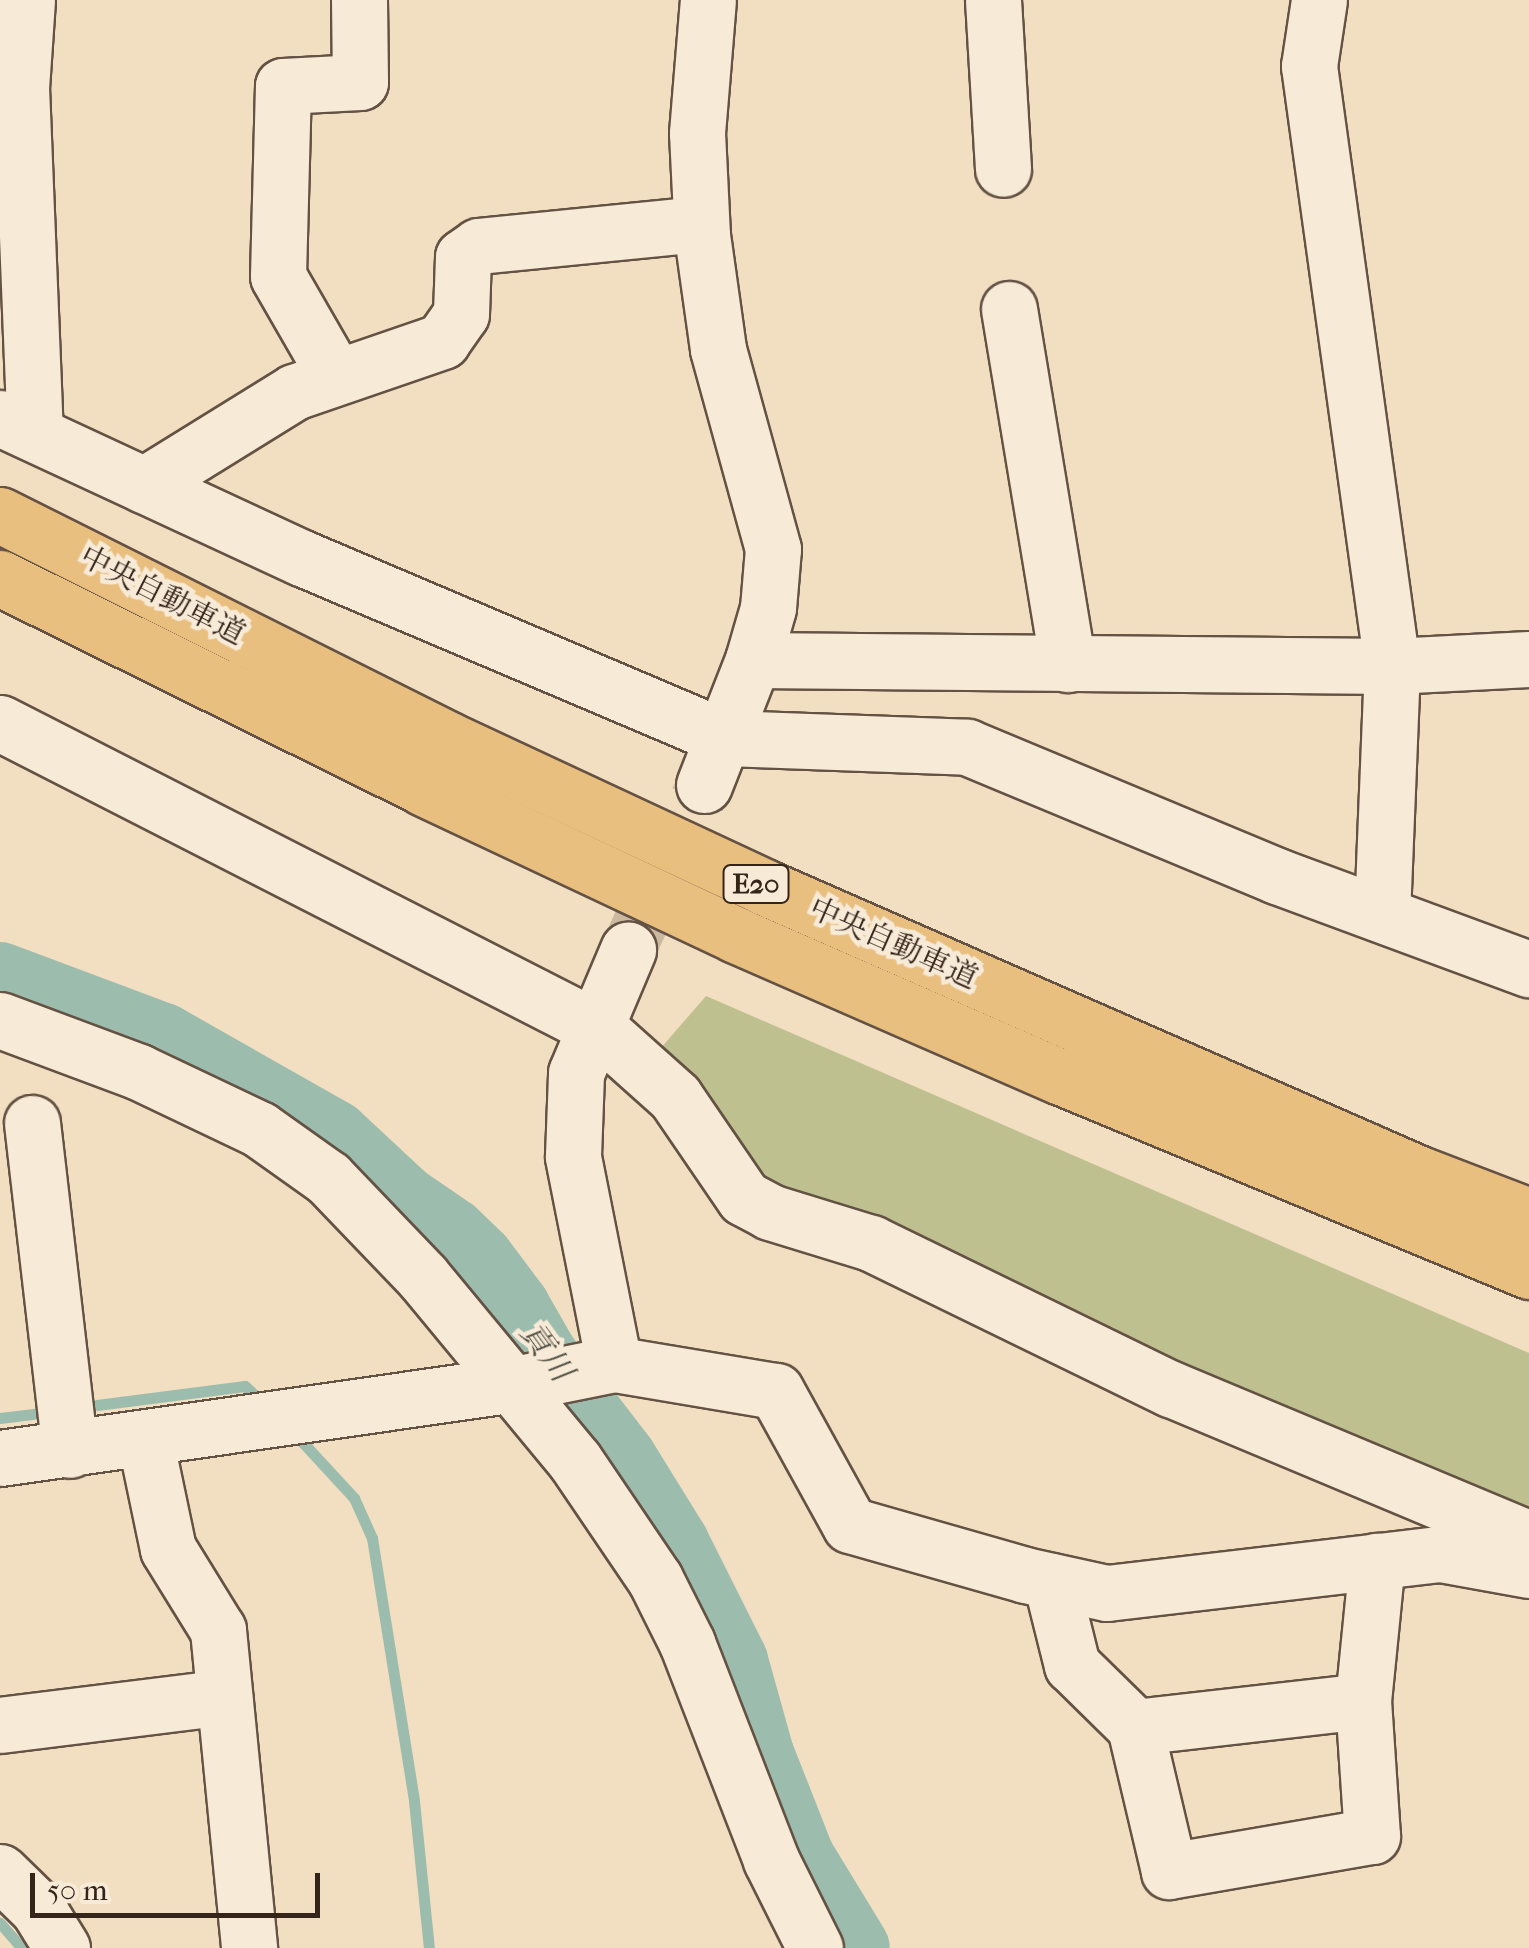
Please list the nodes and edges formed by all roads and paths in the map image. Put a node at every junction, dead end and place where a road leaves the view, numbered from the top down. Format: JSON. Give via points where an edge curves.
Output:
{"nodes":[{"id":1,"x":27,"y":0,"type":"edge"},
{"id":2,"x":358,"y":0,"type":"edge"},
{"id":3,"x":708,"y":0,"type":"edge"},
{"id":4,"x":994,"y":0,"type":"edge"},
{"id":5,"x":1319,"y":0,"type":"edge"},
{"id":6,"x":1002,"y":169,"type":"dead end"},
{"id":7,"x":701,"y":224,"type":"junction"},
{"id":8,"x":1010,"y":309,"type":"dead end"},
{"id":9,"x":336,"y":376,"type":"junction"},
{"id":10,"x":17,"y":426,"type":"edge"},
{"id":11,"x":144,"y":485,"type":"junction"},
{"id":12,"x":0,"y":514,"type":"edge"},
{"id":13,"x":0,"y":578,"type":"edge"},
{"id":14,"x":1529,"y":659,"type":"edge"},
{"id":15,"x":753,"y":660,"type":"junction"},
{"id":16,"x":1068,"y":664,"type":"junction"},
{"id":17,"x":1392,"y":666,"type":"junction"},
{"id":18,"x":0,"y":723,"type":"edge"},
{"id":19,"x":715,"y":762,"type":"junction"},
{"id":20,"x":1382,"y":914,"type":"junction"},
{"id":21,"x":628,"y":950,"type":"tunnel mouth"},
{"id":22,"x":1529,"y":968,"type":"edge"},
{"id":23,"x":0,"y":1020,"type":"edge"},
{"id":24,"x":592,"y":1026,"type":"junction"},
{"id":25,"x":32,"y":1123,"type":"dead end"},
{"id":26,"x":1529,"y":1216,"type":"edge"},
{"id":27,"x":1529,"y":1271,"type":"edge"},
{"id":28,"x":614,"y":1364,"type":"junction"},
{"id":29,"x":513,"y":1384,"type":"junction"},
{"id":30,"x":145,"y":1438,"type":"junction"},
{"id":31,"x":70,"y":1450,"type":"junction"},
{"id":32,"x":0,"y":1458,"type":"edge"},
{"id":33,"x":1529,"y":1539,"type":"edge"},
{"id":34,"x":1377,"y":1561,"type":"junction"},
{"id":35,"x":1529,"y":1570,"type":"edge"},
{"id":36,"x":1051,"y":1581,"type":"junction"},
{"id":37,"x":224,"y":1697,"type":"junction"},
{"id":38,"x":1362,"y":1701,"type":"junction"},
{"id":39,"x":0,"y":1724,"type":"edge"},
{"id":40,"x":1134,"y":1727,"type":"junction"},
{"id":41,"x":0,"y":1872,"type":"edge"},
{"id":42,"x":62,"y":1948,"type":"edge"},
{"id":43,"x":249,"y":1948,"type":"edge"},
{"id":44,"x":815,"y":1948,"type":"edge"}],
"edges":[{"from":1,"to":10,"type":"street"},
{"from":2,"to":9,"type":"street","via":[[360,82],[283,86],[278,276]]},
{"from":3,"to":7,"type":"street","via":[[697,133]]},
{"from":4,"to":6,"type":"street"},
{"from":5,"to":17,"type":"street","via":[[1309,66]]},
{"from":7,"to":9,"type":"street","via":[[479,246],[464,257],[461,314],[442,341]]},
{"from":7,"to":15,"type":"street","via":[[718,348],[773,550],[768,608]]},
{"from":8,"to":16,"type":"street"},
{"from":9,"to":11,"type":"street","via":[[294,392]]},
{"from":10,"to":11,"type":"street"},
{"from":11,"to":19,"type":"street"},
{"from":12,"to":26,"type":"highway","name":"中央自動車道","number":"E20","via":[[449,740],[764,887],[1417,1174]]},
{"from":13,"to":27,"type":"highway","name":"中央自動車道","number":"E20","via":[[736,935]]},
{"from":14,"to":17,"type":"street"},
{"from":15,"to":16,"type":"street"},
{"from":15,"to":19,"type":"street"},
{"from":16,"to":17,"type":"street"},
{"from":17,"to":20,"type":"street"},
{"from":18,"to":24,"type":"street"},
{"from":19,"to":20,"type":"street","via":[[967,747]]},
{"from":20,"to":22,"type":"street"},
{"from":21,"to":24,"type":"street"},
{"from":23,"to":29,"type":"street","via":[[139,1072],[273,1138],[328,1178]]},
{"from":24,"to":28,"type":"street","via":[[576,1073],[574,1156]]},
{"from":24,"to":33,"type":"street","via":[[675,1097],[744,1198],[871,1243],[1171,1389]]},
{"from":25,"to":31,"type":"street"},
{"from":28,"to":29,"type":"street"},
{"from":28,"to":36,"type":"street","via":[[776,1391],[850,1525]]},
{"from":29,"to":30,"type":"street"},
{"from":29,"to":44,"type":"street","via":[[655,1578],[785,1892]]},
{"from":30,"to":31,"type":"street"},
{"from":30,"to":37,"type":"street","via":[[168,1549],[218,1630]]},
{"from":31,"to":32,"type":"street"},
{"from":34,"to":35,"type":"street","via":[[1440,1554]]},
{"from":34,"to":36,"type":"street","via":[[1107,1593]]},
{"from":34,"to":38,"type":"street"},
{"from":36,"to":40,"type":"street","via":[[1072,1666]]},
{"from":37,"to":39,"type":"street"},
{"from":37,"to":43,"type":"street"},
{"from":38,"to":40,"type":"street"},
{"from":38,"to":40,"type":"street","via":[[1372,1836],[1170,1871]]},
{"from":41,"to":42,"type":"street","via":[[38,1909]]}]}
